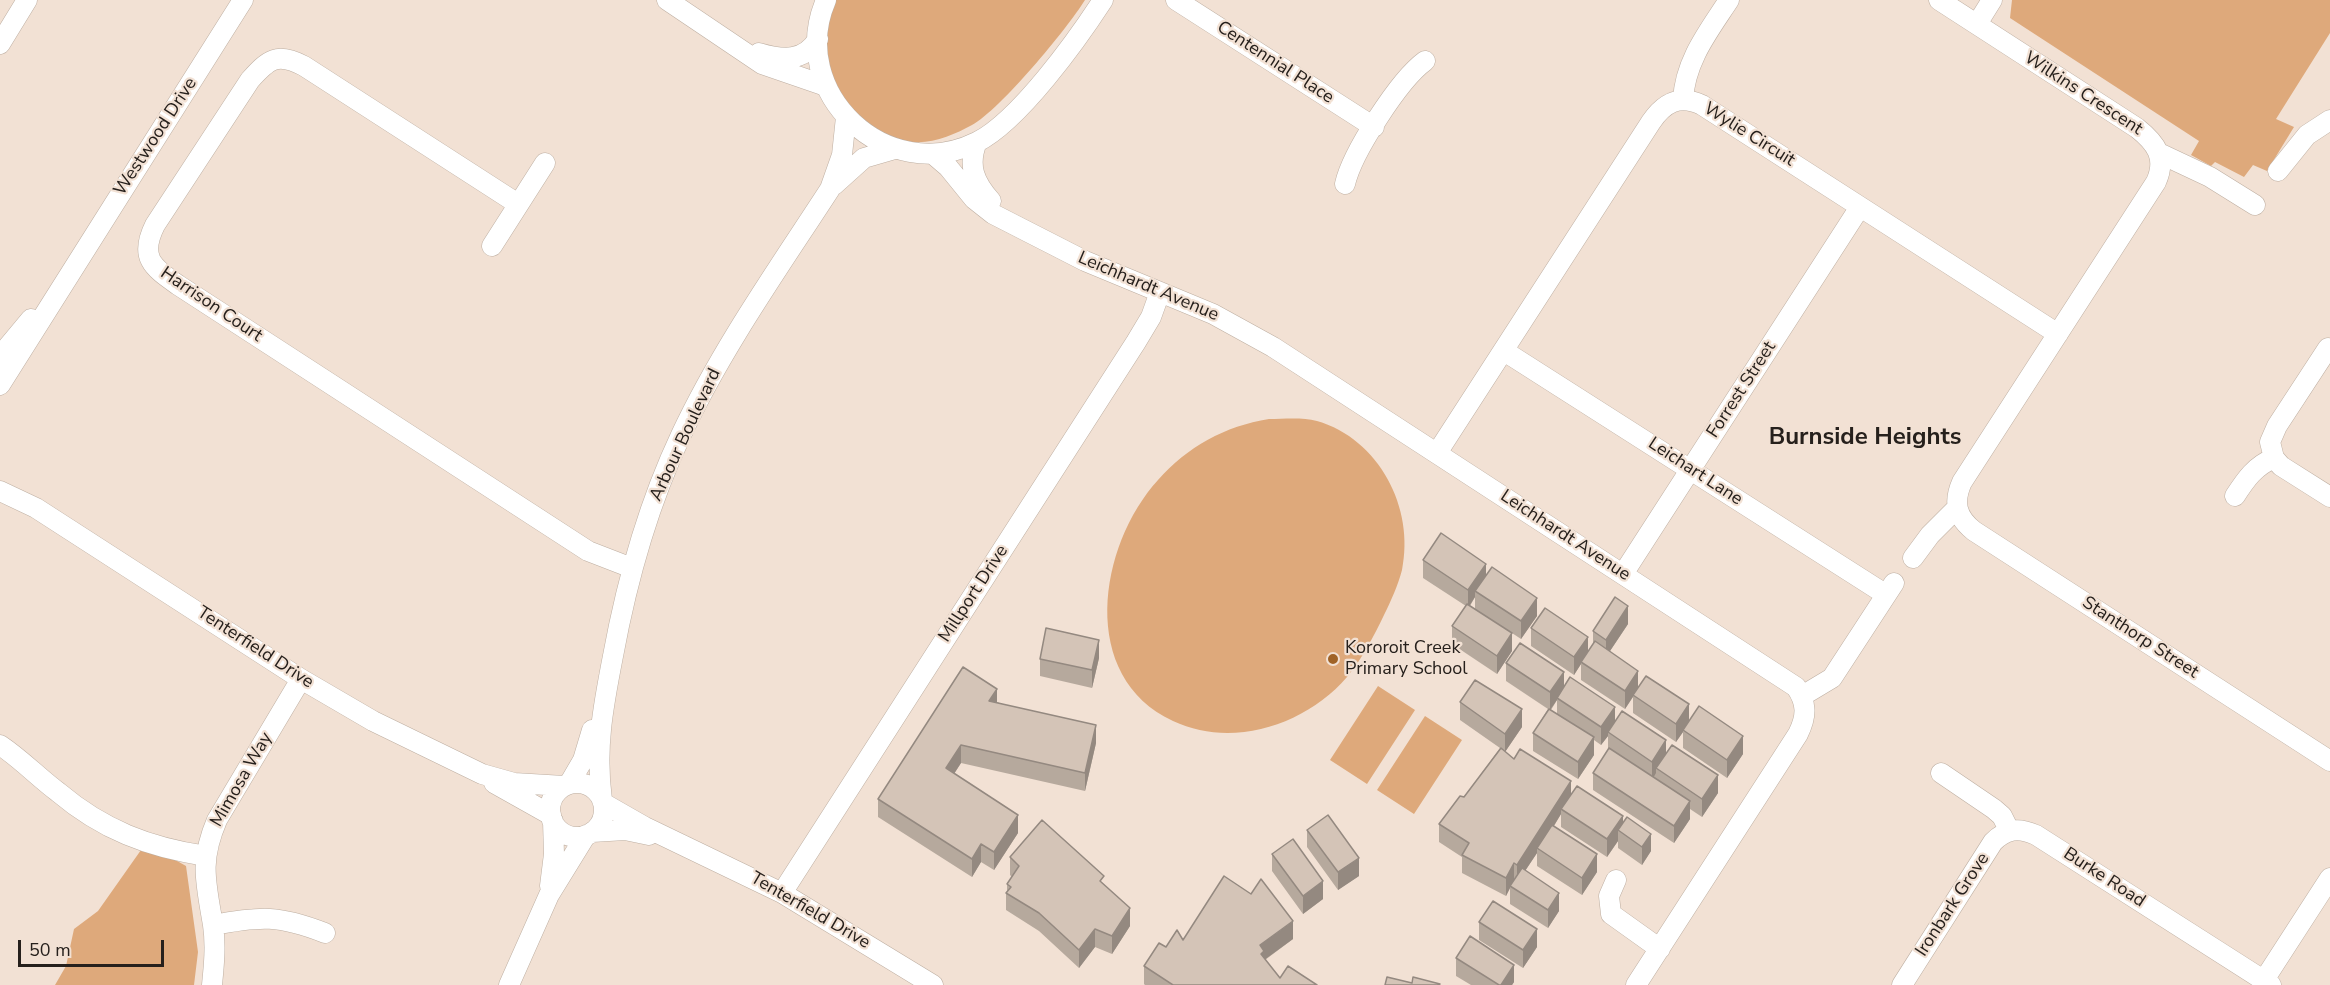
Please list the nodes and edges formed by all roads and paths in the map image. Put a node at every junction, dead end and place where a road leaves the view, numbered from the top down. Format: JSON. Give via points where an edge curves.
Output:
{"nodes":[{"id":1,"x":27,"y":0,"type":"edge"},
{"id":2,"x":243,"y":0,"type":"edge"},
{"id":3,"x":667,"y":0,"type":"edge"},
{"id":4,"x":826,"y":0,"type":"edge"},
{"id":5,"x":1103,"y":0,"type":"edge"},
{"id":6,"x":1176,"y":0,"type":"edge"},
{"id":7,"x":1729,"y":0,"type":"edge"},
{"id":8,"x":1939,"y":0,"type":"edge"},
{"id":9,"x":1992,"y":0,"type":"edge"},
{"id":10,"x":1977,"y":24,"type":"junction"},
{"id":11,"x":818,"y":39,"type":"junction"},
{"id":12,"x":731,"y":42,"type":"junction"},
{"id":13,"x":0,"y":44,"type":"edge"},
{"id":14,"x":1425,"y":61,"type":"dead end"},
{"id":15,"x":826,"y":86,"type":"junction"},
{"id":16,"x":1683,"y":100,"type":"junction"},
{"id":17,"x":846,"y":117,"type":"junction"},
{"id":18,"x":2330,"y":120,"type":"edge"},
{"id":19,"x":1374,"y":127,"type":"junction"},
{"id":20,"x":977,"y":142,"type":"junction"},
{"id":21,"x":895,"y":149,"type":"junction"},
{"id":22,"x":2159,"y":153,"type":"junction"},
{"id":23,"x":934,"y":155,"type":"junction"},
{"id":24,"x":545,"y":163,"type":"dead end"},
{"id":25,"x":2277,"y":171,"type":"dead end"},
{"id":26,"x":1345,"y":184,"type":"dead end"},
{"id":27,"x":830,"y":189,"type":"junction"},
{"id":28,"x":518,"y":204,"type":"junction"},
{"id":29,"x":2255,"y":205,"type":"dead end"},
{"id":30,"x":1860,"y":207,"type":"junction"},
{"id":31,"x":1022,"y":229,"type":"junction"},
{"id":32,"x":492,"y":246,"type":"dead end"},
{"id":33,"x":69,"y":273,"type":"junction"},
{"id":34,"x":1160,"y":292,"type":"junction"},
{"id":35,"x":2058,"y":334,"type":"junction"},
{"id":36,"x":2328,"y":348,"type":"dead end"},
{"id":37,"x":1504,"y":351,"type":"junction"},
{"id":38,"x":0,"y":356,"type":"edge"},
{"id":39,"x":0,"y":385,"type":"edge"},
{"id":40,"x":1437,"y":453,"type":"junction"},
{"id":41,"x":2274,"y":458,"type":"junction"},
{"id":42,"x":1690,"y":470,"type":"junction"},
{"id":43,"x":0,"y":476,"type":"edge"},
{"id":44,"x":0,"y":491,"type":"edge"},
{"id":45,"x":2235,"y":496,"type":"dead end"},
{"id":46,"x":2330,"y":497,"type":"edge"},
{"id":47,"x":36,"y":507,"type":"junction"},
{"id":48,"x":1957,"y":508,"type":"junction"},
{"id":49,"x":1913,"y":558,"type":"dead end"},
{"id":50,"x":632,"y":568,"type":"junction"},
{"id":51,"x":1623,"y":574,"type":"junction"},
{"id":52,"x":301,"y":679,"type":"junction"},
{"id":53,"x":1802,"y":696,"type":"junction"},
{"id":54,"x":603,"y":706,"type":"junction"},
{"id":55,"x":0,"y":745,"type":"edge"},
{"id":56,"x":2330,"y":761,"type":"edge"},
{"id":57,"x":1941,"y":773,"type":"dead end"},
{"id":58,"x":482,"y":774,"type":"junction"},
{"id":59,"x":567,"y":785,"type":"junction"},
{"id":60,"x":603,"y":802,"type":"junction"},
{"id":61,"x":552,"y":818,"type":"junction"},
{"id":62,"x":2009,"y":830,"type":"junction"},
{"id":63,"x":589,"y":834,"type":"junction"},
{"id":64,"x":683,"y":846,"type":"junction"},
{"id":65,"x":206,"y":856,"type":"junction"},
{"id":66,"x":2330,"y":878,"type":"edge"},
{"id":67,"x":1616,"y":879,"type":"dead end"},
{"id":68,"x":782,"y":893,"type":"junction"},
{"id":69,"x":549,"y":895,"type":"junction"},
{"id":70,"x":213,"y":925,"type":"junction"},
{"id":71,"x":325,"y":933,"type":"dead end"},
{"id":72,"x":1660,"y":949,"type":"junction"},
{"id":73,"x":2267,"y":983,"type":"edge"},
{"id":74,"x":212,"y":985,"type":"edge"},
{"id":75,"x":509,"y":985,"type":"edge"},
{"id":76,"x":933,"y":985,"type":"edge"},
{"id":77,"x":1636,"y":985,"type":"edge"},
{"id":78,"x":1902,"y":985,"type":"edge"}],
"edges":[{"from":1,"to":13,"type":"street"},
{"from":2,"to":33,"type":"street","name":"Westwood Drive"},
{"from":3,"to":12,"type":"street"},
{"from":4,"to":11,"type":"street"},
{"from":5,"to":20,"type":"street","via":[[1071,47],[1023,102],[999,128]]},
{"from":6,"to":19,"type":"street","name":"Centennial Place"},
{"from":7,"to":16,"type":"street","via":[[1692,59],[1684,80]]},
{"from":8,"to":10,"type":"street","name":"Wilkins Crescent"},
{"from":9,"to":10,"type":"street"},
{"from":10,"to":22,"type":"street","name":"Wilkins Crescent","via":[[2137,128],[2149,137]]},
{"from":11,"to":12,"type":"street","via":[[811,51],[789,58],[764,55]]},
{"from":11,"to":15,"type":"street"},
{"from":12,"to":15,"type":"street","via":[[762,64]]},
{"from":14,"to":19,"type":"street","via":[[1411,72]]},
{"from":15,"to":17,"type":"street"},
{"from":16,"to":30,"type":"street","name":"Wylie Circuit","via":[[1702,105]]},
{"from":16,"to":37,"type":"street","name":"Wylie Circuit","via":[[1660,109]]},
{"from":17,"to":21,"type":"street","via":[[862,132]]},
{"from":17,"to":27,"type":"street","via":[[842,155]]},
{"from":18,"to":25,"type":"street","via":[[2307,135]]},
{"from":19,"to":26,"type":"street"},
{"from":20,"to":23,"type":"street"},
{"from":20,"to":31,"type":"street","via":[[971,157],[976,180],[995,206]]},
{"from":21,"to":23,"type":"street"},
{"from":21,"to":27,"type":"street","via":[[864,158]]},
{"from":22,"to":29,"type":"street","name":"Wilkins Crescent","via":[[2210,177]]},
{"from":22,"to":35,"type":"street","via":[[2161,171],[2156,182]]},
{"from":23,"to":31,"type":"street","via":[[984,208]]},
{"from":24,"to":28,"type":"street"},
{"from":27,"to":50,"type":"street","name":"Arbour Boulevard","via":[[705,388],[666,471]]},
{"from":28,"to":32,"type":"street"},
{"from":28,"to":50,"type":"street","name":"Harrison Court","via":[[304,66],[277,58],[250,80],[155,225],[148,256],[158,271],[178,285],[588,551]]},
{"from":30,"to":35,"type":"street","name":"Wylie Circuit"},
{"from":30,"to":42,"type":"street","name":"Forrest Street"},
{"from":31,"to":34,"type":"street","name":"Leichhardt Avenue"},
{"from":33,"to":38,"type":"street","name":"Westwood Drive"},
{"from":33,"to":39,"type":"street","name":"Westwood Drive"},
{"from":34,"to":40,"type":"street","name":"Leichhardt Avenue","via":[[1213,314],[1273,346]]},
{"from":34,"to":68,"type":"street","name":"Millport Drive","via":[[1136,342]]},
{"from":35,"to":48,"type":"street","via":[[1962,482]]},
{"from":36,"to":41,"type":"street","via":[[2277,426],[2270,442]]},
{"from":37,"to":40,"type":"street","name":"Wylie Circuit"},
{"from":37,"to":42,"type":"street","name":"Leichart Lane"},
{"from":40,"to":51,"type":"street","name":"Leichhardt Avenue"},
{"from":41,"to":45,"type":"street","via":[[2250,473]]},
{"from":41,"to":46,"type":"street"},
{"from":42,"to":51,"type":"street","name":"Forrest Street"},
{"from":42,"to":53,"type":"street","name":"Leichart Lane","via":[[1889,588],[1832,678]]},
{"from":43,"to":47,"type":"street","name":"Tenterfield Drive"},
{"from":44,"to":47,"type":"street","name":"Tenterfield Drive"},
{"from":47,"to":52,"type":"street","name":"Tenterfield Drive"},
{"from":48,"to":49,"type":"street"},
{"from":48,"to":56,"type":"street","name":"Stanthorp Street","via":[[1965,524],[1974,531]]},
{"from":50,"to":54,"type":"street","name":"Arbour Boulevard"},
{"from":51,"to":53,"type":"street","name":"Leichhardt Avenue","via":[[1785,677]]},
{"from":52,"to":58,"type":"street","name":"Tenterfield Drive","via":[[373,721]]},
{"from":52,"to":65,"type":"street","name":"Mimosa Way","via":[[217,820],[208,839]]},
{"from":53,"to":72,"type":"street","via":[[1805,717],[1798,734]]},
{"from":54,"to":59,"type":"street","via":[[583,760]]},
{"from":54,"to":60,"type":"street","via":[[598,759]]},
{"from":55,"to":65,"type":"street","via":[[59,794],[122,835]]},
{"from":57,"to":62,"type":"street","via":[[1994,809]]},
{"from":58,"to":59,"type":"street","name":"Tenterfield Drive","via":[[514,783]]},
{"from":58,"to":61,"type":"street","name":"Tenterfield Drive"},
{"from":59,"to":60,"type":"street","via":[[585,784]]},
{"from":59,"to":61,"type":"street","via":[[553,798]]},
{"from":60,"to":63,"type":"street","via":[[602,819]]},
{"from":60,"to":64,"type":"street","name":"Tenterfield Drive"},
{"from":61,"to":63,"type":"street","via":[[570,836]]},
{"from":61,"to":69,"type":"street","via":[[554,851]]},
{"from":62,"to":73,"type":"street","name":"Burke Road","via":[[2036,834]]},
{"from":62,"to":78,"type":"street","name":"Ironbark Grove","via":[[1993,842]]},
{"from":63,"to":64,"type":"street","name":"Tenterfield Drive","via":[[625,830]]},
{"from":63,"to":69,"type":"street"},
{"from":64,"to":68,"type":"street","name":"Tenterfield Drive"},
{"from":65,"to":70,"type":"street","name":"Mimosa Way","via":[[206,898]]},
{"from":66,"to":73,"type":"street"},
{"from":67,"to":72,"type":"street","via":[[1609,896],[1611,914]]},
{"from":68,"to":76,"type":"street","name":"Tenterfield Drive"},
{"from":69,"to":75,"type":"street"},
{"from":70,"to":71,"type":"street","via":[[264,917],[296,922]]},
{"from":70,"to":74,"type":"street","name":"Mimosa Way"},
{"from":72,"to":77,"type":"street"}]}
